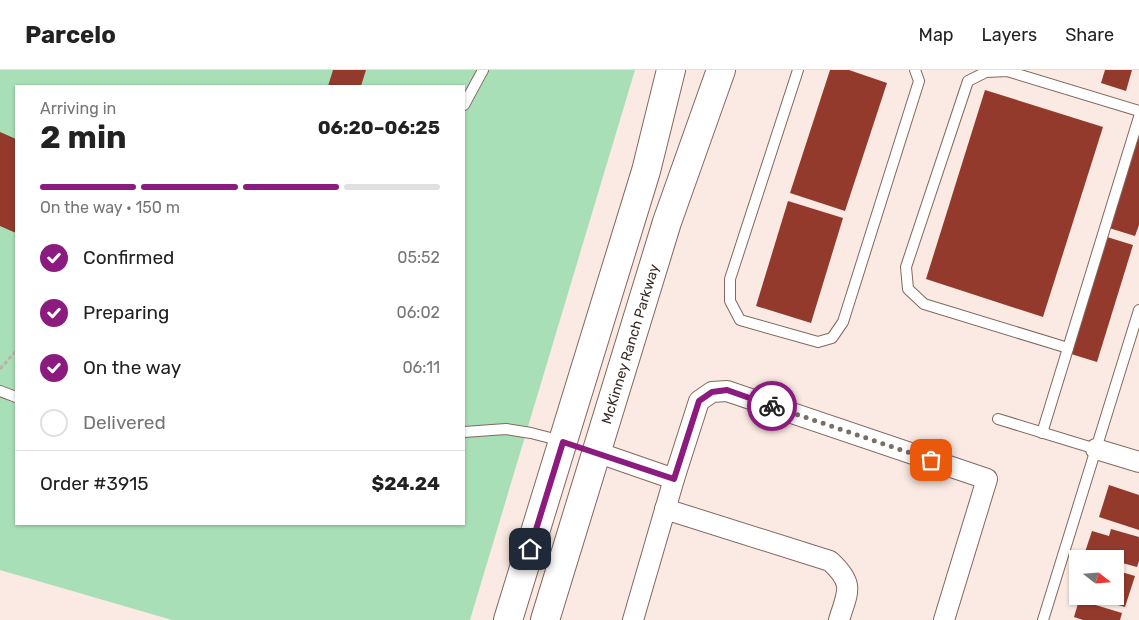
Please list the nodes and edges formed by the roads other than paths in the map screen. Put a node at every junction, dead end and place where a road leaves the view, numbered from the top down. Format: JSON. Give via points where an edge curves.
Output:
{"nodes":[{"id":1,"x":483,"y":70,"type":"edge"},
{"id":2,"x":671,"y":70,"type":"edge"},
{"id":3,"x":721,"y":70,"type":"edge"},
{"id":4,"x":798,"y":70,"type":"edge"},
{"id":5,"x":915,"y":70,"type":"edge"},
{"id":6,"x":465,"y":103,"type":"edge"},
{"id":7,"x":1139,"y":111,"type":"edge"},
{"id":8,"x":1139,"y":117,"type":"edge"},
{"id":9,"x":1139,"y":310,"type":"edge"},
{"id":10,"x":1068,"y":348,"type":"junction"},
{"id":11,"x":0,"y":391,"type":"edge"},
{"id":12,"x":15,"y":397,"type":"edge"},
{"id":13,"x":998,"y":420,"type":"dead end"},
{"id":14,"x":465,"y":432,"type":"edge"},
{"id":15,"x":1042,"y":433,"type":"junction"},
{"id":16,"x":563,"y":442,"type":"junction"},
{"id":17,"x":1096,"y":449,"type":"junction"},
{"id":18,"x":596,"y":452,"type":"junction"},
{"id":19,"x":1139,"y":462,"type":"edge"},
{"id":20,"x":674,"y":479,"type":"junction"},
{"id":21,"x":665,"y":509,"type":"junction"},
{"id":22,"x":508,"y":620,"type":"edge"},
{"id":23,"x":545,"y":620,"type":"edge"},
{"id":24,"x":633,"y":620,"type":"edge"},
{"id":25,"x":839,"y":620,"type":"edge"},
{"id":26,"x":944,"y":620,"type":"edge"},
{"id":27,"x":1043,"y":620,"type":"edge"}],
"edges":[{"from":1,"to":6,"type":"lane"},
{"from":2,"to":16,"type":"main road","via":[[646,171]]},
{"from":3,"to":18,"type":"main road","name":"McKinney Ranch Parkway","via":[[667,222]]},
{"from":4,"to":5,"type":"lane","via":[[730,279],[730,301],[740,320],[818,342],[832,338],[843,322],[919,81]]},
{"from":7,"to":10,"type":"lane","via":[[1007,71],[986,72],[968,81],[906,268],[908,289],[924,304]]},
{"from":8,"to":10,"type":"lane"},
{"from":9,"to":17,"type":"lane"},
{"from":10,"to":15,"type":"lane"},
{"from":11,"to":12,"type":"lane"},
{"from":13,"to":15,"type":"lane"},
{"from":14,"to":16,"type":"lane","via":[[506,429]]},
{"from":15,"to":17,"type":"lane"},
{"from":16,"to":18,"type":"main road"},
{"from":16,"to":22,"type":"main road"},
{"from":17,"to":19,"type":"street"},
{"from":17,"to":27,"type":"lane"},
{"from":18,"to":20,"type":"street"},
{"from":18,"to":23,"type":"main road","name":"McKinney Ranch Parkway"},
{"from":20,"to":21,"type":"street"},
{"from":20,"to":26,"type":"street","via":[[699,401],[712,392],[727,390],[987,479]]},
{"from":21,"to":24,"type":"street"},
{"from":21,"to":25,"type":"street","via":[[830,562],[843,573],[848,589]]}]}
